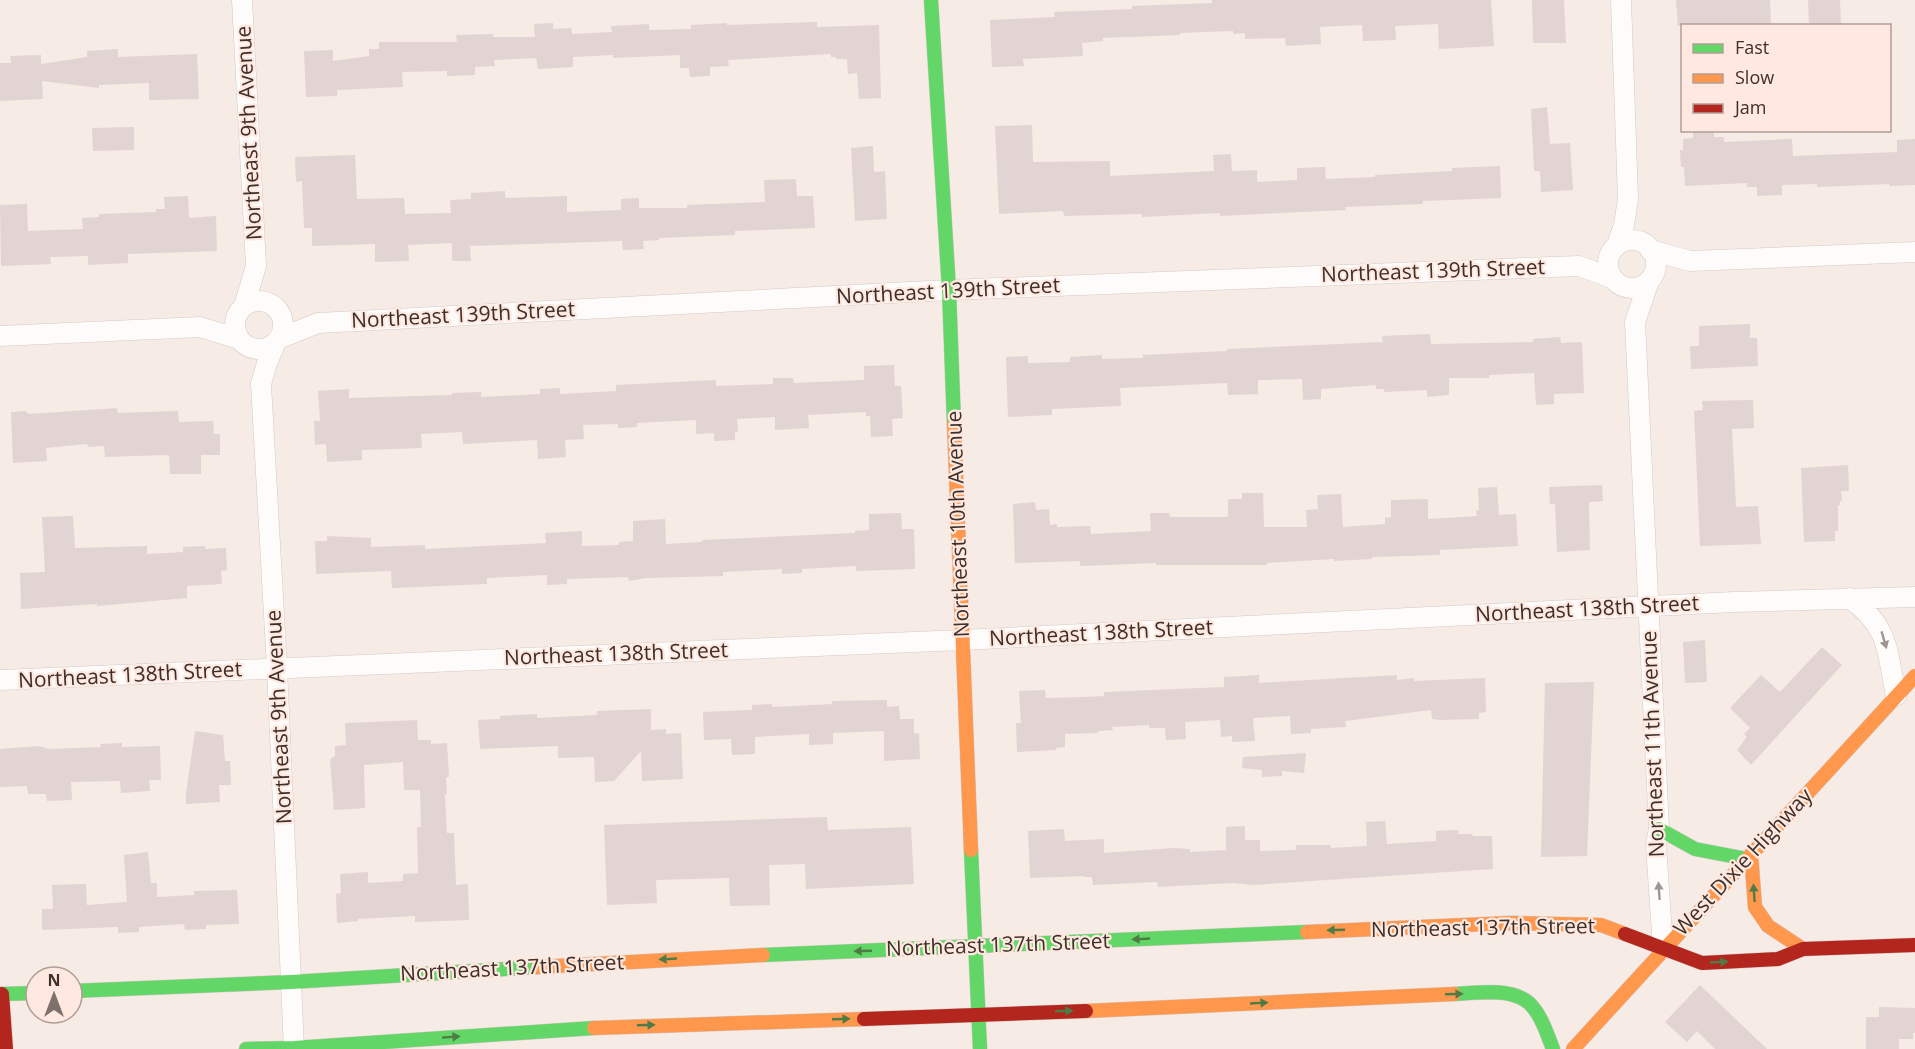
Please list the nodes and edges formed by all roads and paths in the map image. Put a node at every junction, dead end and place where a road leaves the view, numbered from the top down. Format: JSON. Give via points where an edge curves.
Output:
{"nodes":[{"id":1,"x":242,"y":0,"type":"edge"},
{"id":2,"x":931,"y":0,"type":"edge"},
{"id":3,"x":1621,"y":0,"type":"edge"},
{"id":4,"x":1628,"y":199,"type":"junction"},
{"id":5,"x":1616,"y":247,"type":"junction"},
{"id":6,"x":1649,"y":248,"type":"junction"},
{"id":7,"x":1915,"y":252,"type":"edge"},
{"id":8,"x":1690,"y":261,"type":"junction"},
{"id":9,"x":256,"y":266,"type":"junction"},
{"id":10,"x":1579,"y":266,"type":"junction"},
{"id":11,"x":1613,"y":279,"type":"junction"},
{"id":12,"x":1650,"y":280,"type":"junction"},
{"id":13,"x":949,"y":290,"type":"junction"},
{"id":14,"x":243,"y":308,"type":"junction"},
{"id":15,"x":276,"y":309,"type":"junction"},
{"id":16,"x":318,"y":322,"type":"junction"},
{"id":17,"x":1635,"y":322,"type":"junction"},
{"id":18,"x":200,"y":327,"type":"junction"},
{"id":19,"x":0,"y":336,"type":"edge"},
{"id":20,"x":240,"y":340,"type":"junction"},
{"id":21,"x":277,"y":341,"type":"junction"},
{"id":22,"x":261,"y":384,"type":"junction"},
{"id":23,"x":1915,"y":597,"type":"edge"},
{"id":24,"x":1849,"y":598,"type":"junction"},
{"id":25,"x":1648,"y":607,"type":"junction"},
{"id":26,"x":962,"y":640,"type":"junction"},
{"id":27,"x":277,"y":668,"type":"junction"},
{"id":28,"x":1915,"y":676,"type":"edge"},
{"id":29,"x":0,"y":680,"type":"edge"},
{"id":30,"x":1896,"y":696,"type":"junction"},
{"id":31,"x":1659,"y":829,"type":"junction"},
{"id":32,"x":1749,"y":856,"type":"junction"},
{"id":33,"x":1915,"y":945,"type":"edge"},
{"id":34,"x":975,"y":946,"type":"junction"},
{"id":35,"x":1663,"y":950,"type":"junction"},
{"id":36,"x":1803,"y":950,"type":"junction"},
{"id":37,"x":291,"y":982,"type":"junction"},
{"id":38,"x":84,"y":991,"type":"edge"},
{"id":39,"x":24,"y":993,"type":"edge"},
{"id":40,"x":1,"y":994,"type":"edge"},
{"id":41,"x":978,"y":1016,"type":"junction"},
{"id":42,"x":294,"y":1048,"type":"edge"},
{"id":43,"x":6,"y":1049,"type":"edge"},
{"id":44,"x":246,"y":1049,"type":"edge"},
{"id":45,"x":980,"y":1049,"type":"edge"},
{"id":46,"x":1553,"y":1049,"type":"edge"},
{"id":47,"x":1573,"y":1049,"type":"edge"}],
"edges":[{"from":1,"to":9,"type":"street","name":"Northeast 9th Avenue"},
{"from":2,"to":13,"type":"street","name":"Northeast 10th Avenue"},
{"from":3,"to":4,"type":"street"},
{"from":4,"to":5,"type":"street"},
{"from":4,"to":6,"type":"street","via":[[1635,225]]},
{"from":5,"to":6,"type":"street","via":[[1633,240]]},
{"from":5,"to":10,"type":"street","name":"Northeast 139th Street"},
{"from":5,"to":11,"type":"street","via":[[1608,258]]},
{"from":6,"to":8,"type":"street"},
{"from":6,"to":12,"type":"street","via":[[1655,260]]},
{"from":7,"to":8,"type":"street"},
{"from":8,"to":12,"type":"street"},
{"from":9,"to":14,"type":"street","name":"Northeast 9th Avenue"},
{"from":9,"to":15,"type":"street","name":"Northeast 9th Avenue"},
{"from":10,"to":11,"type":"street","name":"Northeast 139th Street"},
{"from":10,"to":13,"type":"street","name":"Northeast 139th Street"},
{"from":11,"to":12,"type":"street","via":[[1620,286],[1635,288]]},
{"from":11,"to":17,"type":"street","name":"Northeast 11th Avenue"},
{"from":12,"to":17,"type":"street","name":"Northeast 11th Avenue"},
{"from":13,"to":16,"type":"street","name":"Northeast 139th Street"},
{"from":13,"to":26,"type":"street","name":"Northeast 10th Avenue"},
{"from":14,"to":15,"type":"street","via":[[260,301]]},
{"from":14,"to":18,"type":"street"},
{"from":14,"to":20,"type":"street","via":[[234,327]]},
{"from":15,"to":16,"type":"street","name":"Northeast 139th Street"},
{"from":15,"to":21,"type":"street","via":[[283,329]]},
{"from":16,"to":21,"type":"street","name":"Northeast 139th Street"},
{"from":17,"to":25,"type":"street","name":"Northeast 11th Avenue"},
{"from":18,"to":19,"type":"street"},
{"from":18,"to":20,"type":"street"},
{"from":20,"to":21,"type":"street","via":[[255,349],[270,347]]},
{"from":20,"to":22,"type":"street","name":"Northeast 9th Avenue"},
{"from":21,"to":22,"type":"street","name":"Northeast 9th Avenue"},
{"from":22,"to":27,"type":"street","name":"Northeast 9th Avenue"},
{"from":23,"to":24,"type":"street","name":"Northeast 138th Street"},
{"from":24,"to":25,"type":"street","name":"Northeast 138th Street"},
{"from":24,"to":30,"type":"street","one_way":true,"via":[[1879,627]]},
{"from":25,"to":26,"type":"street","name":"Northeast 138th Street"},
{"from":25,"to":31,"type":"street","name":"Northeast 11th Avenue"},
{"from":26,"to":27,"type":"street","name":"Northeast 138th Street"},
{"from":26,"to":34,"type":"street","name":"Northeast 10th Avenue"},
{"from":27,"to":29,"type":"street","name":"Northeast 138th Street"},
{"from":27,"to":37,"type":"street","name":"Northeast 9th Avenue"},
{"from":28,"to":30,"type":"street","name":"West Dixie Highway"},
{"from":30,"to":32,"type":"street","name":"West Dixie Highway"},
{"from":31,"to":32,"type":"street","via":[[1695,849]]},
{"from":35,"to":31,"type":"street","name":"Northeast 11th Avenue","one_way":true,"via":[[1656,845]]},
{"from":32,"to":35,"type":"street","name":"West Dixie Highway"},
{"from":36,"to":32,"type":"street","one_way":true,"via":[[1768,926],[1755,907]]},
{"from":33,"to":36,"type":"street","name":"Northeast 137th Street"},
{"from":35,"to":34,"type":"street","name":"Northeast 137th Street","one_way":true,"via":[[1601,924],[1552,923]]},
{"from":34,"to":37,"type":"street","name":"Northeast 137th Street","one_way":true,"via":[[680,958]]},
{"from":34,"to":41,"type":"street","name":"Northeast 10th Avenue"},
{"from":35,"to":36,"type":"street","name":"Northeast 137th Street","one_way":true,"via":[[1702,963],[1778,958]]},
{"from":35,"to":47,"type":"street","name":"West Dixie Highway"},
{"from":37,"to":38,"type":"street","name":"Northeast 137th Street"},
{"from":37,"to":42,"type":"street","name":"Northeast 9th Avenue"},
{"from":39,"to":40,"type":"street"},
{"from":40,"to":43,"type":"street"},
{"from":42,"to":41,"type":"street","one_way":true,"via":[[636,1025]]},
{"from":41,"to":45,"type":"street","name":"Northeast 10th Avenue"},
{"from":41,"to":46,"type":"street","one_way":true,"via":[[1501,994],[1518,996],[1533,1006]]},
{"from":42,"to":44,"type":"street"}]}
